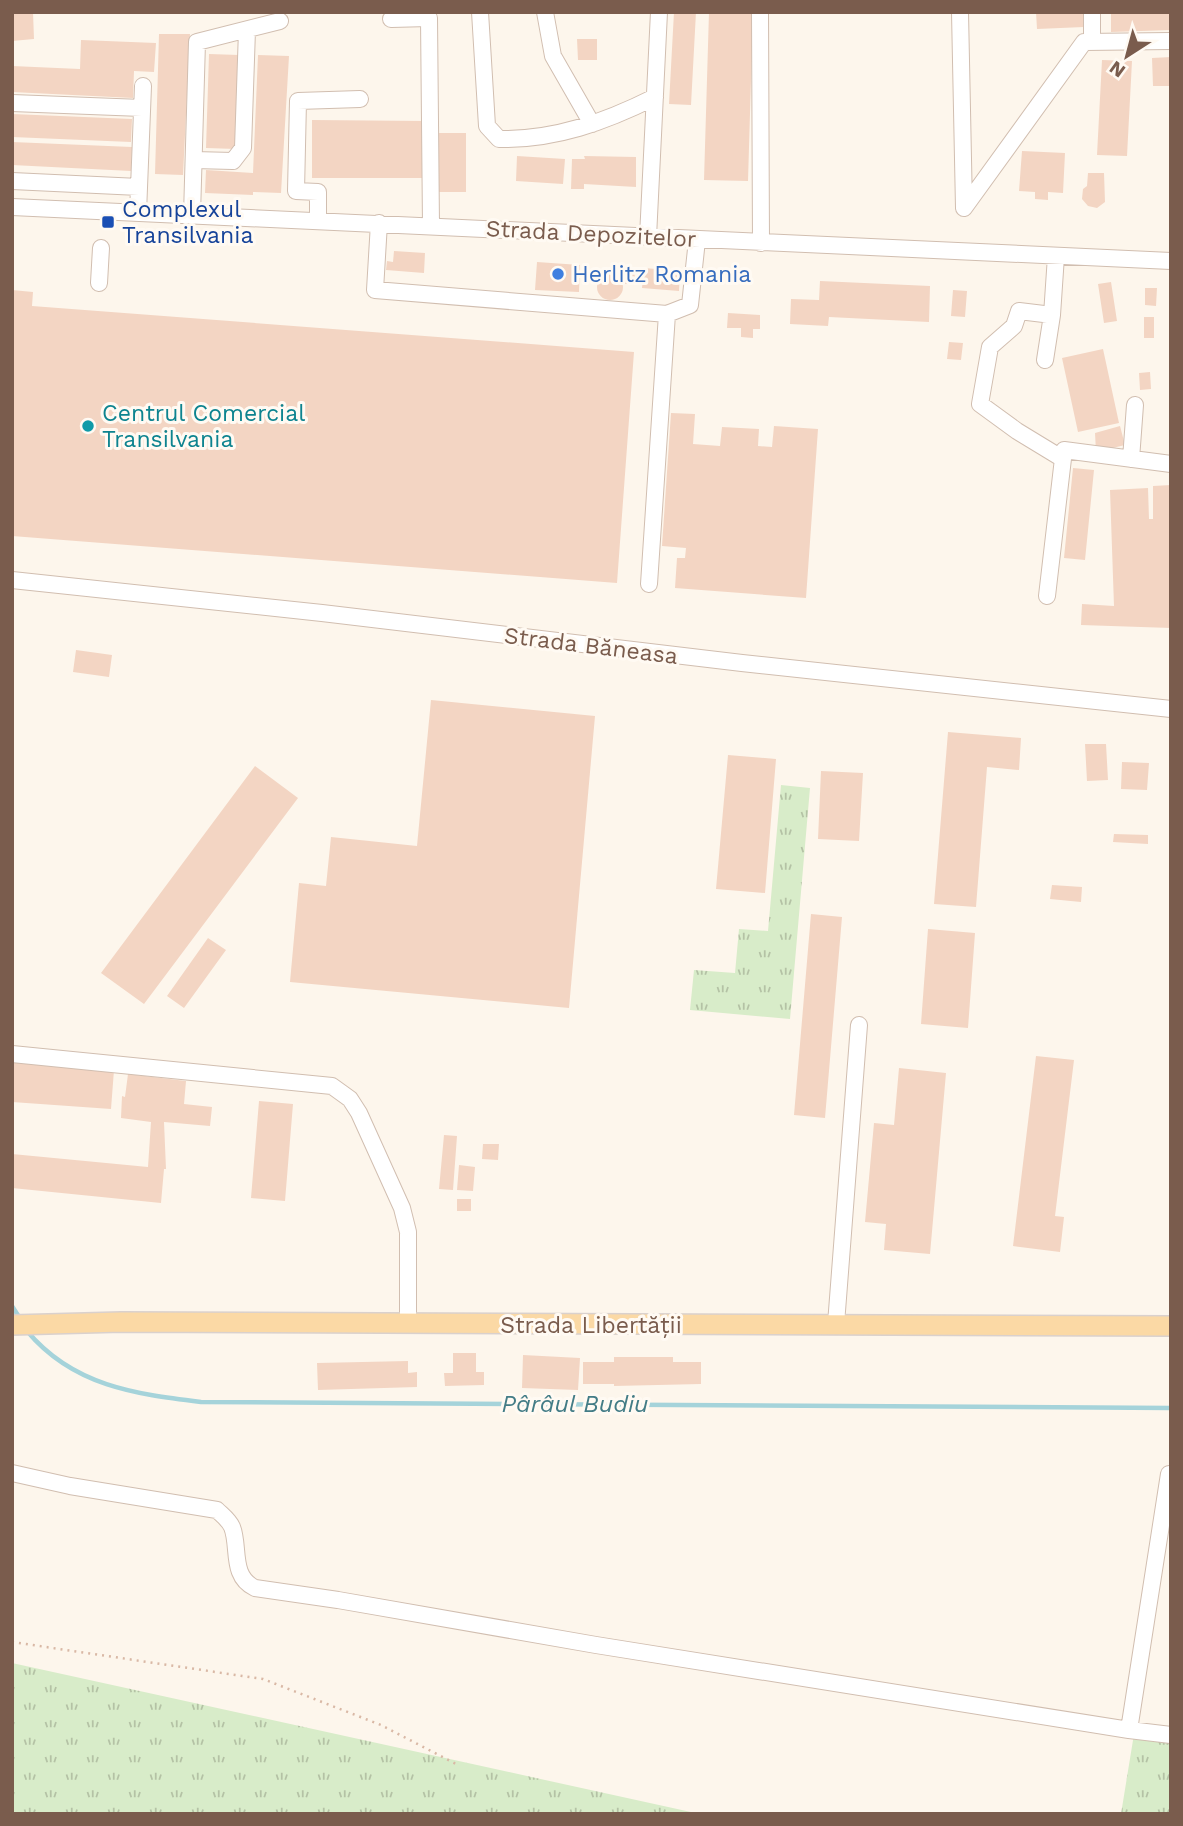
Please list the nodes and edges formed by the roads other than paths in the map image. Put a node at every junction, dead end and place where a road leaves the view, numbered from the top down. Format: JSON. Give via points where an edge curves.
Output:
{"nodes":[{"id":1,"x":480,"y":12,"type":"edge"},
{"id":2,"x":545,"y":12,"type":"edge"},
{"id":3,"x":659,"y":12,"type":"edge"},
{"id":4,"x":760,"y":12,"type":"edge"},
{"id":5,"x":960,"y":12,"type":"edge"},
{"id":6,"x":1092,"y":12,"type":"edge"},
{"id":7,"x":390,"y":19,"type":"dead end"},
{"id":8,"x":281,"y":21,"type":"dead end"},
{"id":9,"x":247,"y":30,"type":"junction"},
{"id":10,"x":1171,"y":41,"type":"edge"},
{"id":11,"x":1092,"y":42,"type":"junction"},
{"id":12,"x":143,"y":86,"type":"dead end"},
{"id":13,"x":655,"y":97,"type":"junction"},
{"id":14,"x":360,"y":99,"type":"dead end"},
{"id":15,"x":12,"y":103,"type":"edge"},
{"id":16,"x":142,"y":108,"type":"junction"},
{"id":17,"x":592,"y":124,"type":"junction"},
{"id":18,"x":194,"y":160,"type":"junction"},
{"id":19,"x":12,"y":181,"type":"edge"},
{"id":20,"x":139,"y":187,"type":"junction"},
{"id":21,"x":12,"y":206,"type":"edge"},
{"id":22,"x":138,"y":213,"type":"junction"},
{"id":23,"x":192,"y":215,"type":"junction"},
{"id":24,"x":317,"y":221,"type":"junction"},
{"id":25,"x":379,"y":223,"type":"junction"},
{"id":26,"x":431,"y":226,"type":"junction"},
{"id":27,"x":648,"y":237,"type":"junction"},
{"id":28,"x":697,"y":240,"type":"junction"},
{"id":29,"x":761,"y":243,"type":"junction"},
{"id":30,"x":101,"y":248,"type":"dead end"},
{"id":31,"x":1056,"y":256,"type":"junction"},
{"id":32,"x":1171,"y":261,"type":"edge"},
{"id":33,"x":99,"y":283,"type":"dead end"},
{"id":34,"x":667,"y":313,"type":"junction"},
{"id":35,"x":1052,"y":315,"type":"junction"},
{"id":36,"x":1045,"y":360,"type":"dead end"},
{"id":37,"x":1135,"y":405,"type":"dead end"},
{"id":38,"x":1063,"y":459,"type":"junction"},
{"id":39,"x":1131,"y":459,"type":"junction"},
{"id":40,"x":1171,"y":464,"type":"edge"},
{"id":41,"x":12,"y":580,"type":"edge"},
{"id":42,"x":649,"y":584,"type":"dead end"},
{"id":43,"x":1047,"y":596,"type":"dead end"},
{"id":44,"x":1171,"y":709,"type":"edge"},
{"id":45,"x":859,"y":1025,"type":"dead end"},
{"id":46,"x":12,"y":1054,"type":"edge"},
{"id":47,"x":408,"y":1324,"type":"junction"},
{"id":48,"x":836,"y":1324,"type":"junction"},
{"id":49,"x":12,"y":1325,"type":"edge"},
{"id":50,"x":1171,"y":1326,"type":"edge"},
{"id":51,"x":12,"y":1473,"type":"edge"},
{"id":52,"x":1169,"y":1474,"type":"edge"},
{"id":53,"x":1129,"y":1730,"type":"junction"},
{"id":54,"x":1171,"y":1735,"type":"edge"}],
"edges":[{"from":1,"to":17,"type":"street","via":[[487,126],[499,139],[522,140]]},
{"from":2,"to":17,"type":"street","via":[[553,56]]},
{"from":3,"to":13,"type":"street"},
{"from":4,"to":29,"type":"street"},
{"from":5,"to":11,"type":"street","via":[[964,208],[1084,42]]},
{"from":6,"to":11,"type":"street"},
{"from":7,"to":26,"type":"street","via":[[429,18]]},
{"from":8,"to":9,"type":"street"},
{"from":9,"to":18,"type":"street","via":[[197,43]]},
{"from":9,"to":18,"type":"street","via":[[243,148],[233,160]]},
{"from":10,"to":11,"type":"street"},
{"from":12,"to":16,"type":"street"},
{"from":13,"to":17,"type":"street"},
{"from":13,"to":27,"type":"street"},
{"from":14,"to":24,"type":"street","via":[[298,101],[296,191],[318,192]]},
{"from":15,"to":16,"type":"street"},
{"from":16,"to":20,"type":"street"},
{"from":18,"to":23,"type":"street"},
{"from":19,"to":20,"type":"street"},
{"from":20,"to":22,"type":"street"},
{"from":21,"to":22,"type":"street","name":"Strada Depozitelor"},
{"from":22,"to":23,"type":"street","name":"Strada Depozitelor"},
{"from":23,"to":24,"type":"street","name":"Strada Depozitelor"},
{"from":24,"to":25,"type":"street","name":"Strada Depozitelor"},
{"from":25,"to":26,"type":"street","name":"Strada Depozitelor"},
{"from":25,"to":34,"type":"street","via":[[375,290]]},
{"from":26,"to":27,"type":"street","name":"Strada Depozitelor"},
{"from":27,"to":28,"type":"street","name":"Strada Depozitelor"},
{"from":28,"to":29,"type":"street","name":"Strada Depozitelor"},
{"from":28,"to":34,"type":"street","via":[[690,305]]},
{"from":29,"to":31,"type":"street","name":"Strada Depozitelor"},
{"from":30,"to":33,"type":"street"},
{"from":31,"to":32,"type":"street","name":"Strada Depozitelor"},
{"from":31,"to":35,"type":"street"},
{"from":34,"to":42,"type":"street"},
{"from":35,"to":36,"type":"street"},
{"from":35,"to":38,"type":"street","via":[[1018,311],[1014,326],[990,347],[980,404]]},
{"from":37,"to":39,"type":"street"},
{"from":38,"to":39,"type":"street","via":[[1064,450]]},
{"from":38,"to":43,"type":"street"},
{"from":39,"to":40,"type":"street"},
{"from":41,"to":44,"type":"street","name":"Strada Băneasa"},
{"from":45,"to":48,"type":"street"},
{"from":46,"to":47,"type":"street","via":[[332,1086],[351,1099],[402,1208],[408,1232]]},
{"from":47,"to":48,"type":"main road","name":"Strada Libertății"},
{"from":47,"to":49,"type":"main road","name":"Strada Libertății"},
{"from":48,"to":50,"type":"main road","name":"Strada Libertății"},
{"from":51,"to":53,"type":"street","via":[[217,1510],[232,1528],[239,1572],[255,1588]]},
{"from":52,"to":53,"type":"street"},
{"from":53,"to":54,"type":"street"}]}
